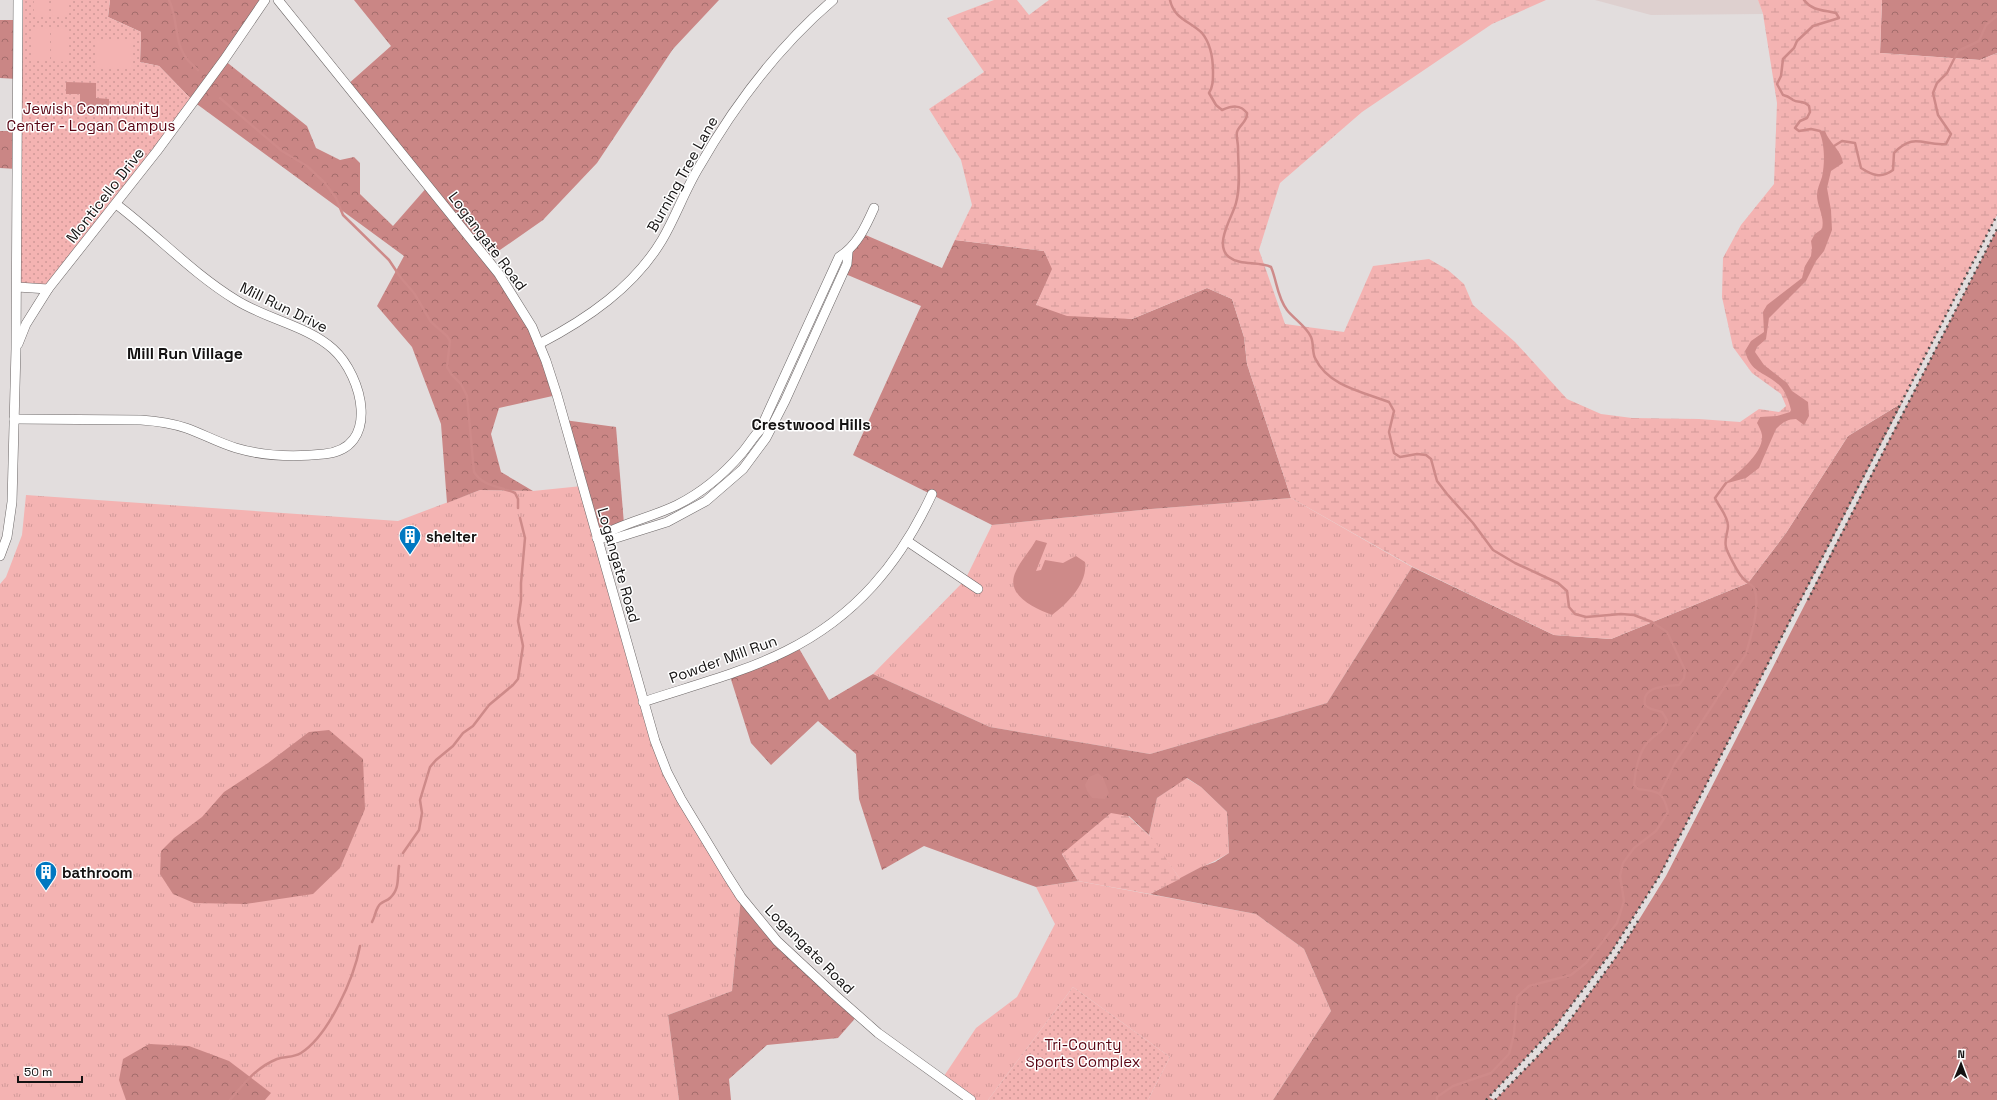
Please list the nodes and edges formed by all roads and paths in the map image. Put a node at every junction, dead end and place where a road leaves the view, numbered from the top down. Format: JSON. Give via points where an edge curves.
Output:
{"nodes":[{"id":1,"x":18,"y":0,"type":"edge"},
{"id":2,"x":265,"y":0,"type":"edge"},
{"id":3,"x":278,"y":0,"type":"edge"},
{"id":4,"x":833,"y":0,"type":"edge"},
{"id":5,"x":116,"y":204,"type":"junction"},
{"id":6,"x":874,"y":208,"type":"dead end"},
{"id":7,"x":17,"y":287,"type":"junction"},
{"id":8,"x":48,"y":289,"type":"junction"},
{"id":9,"x":539,"y":344,"type":"junction"},
{"id":10,"x":16,"y":349,"type":"junction"},
{"id":11,"x":14,"y":419,"type":"junction"},
{"id":12,"x":932,"y":494,"type":"dead end"},
{"id":13,"x":597,"y":538,"type":"junction"},
{"id":14,"x":907,"y":541,"type":"junction"},
{"id":15,"x":0,"y":556,"type":"edge"},
{"id":16,"x":978,"y":589,"type":"dead end"},
{"id":17,"x":644,"y":702,"type":"junction"},
{"id":18,"x":972,"y":1100,"type":"edge"}],
"edges":[{"from":1,"to":7,"type":"street"},
{"from":2,"to":5,"type":"street","name":"Monticello Drive","via":[[194,102]]},
{"from":3,"to":9,"type":"street","name":"Logangate Road","via":[[499,274],[532,327]]},
{"from":4,"to":9,"type":"street","name":"Burning Tree Lane","via":[[790,41],[747,92],[699,167],[662,240],[640,269],[596,311]]},
{"from":5,"to":8,"type":"street","name":"Monticello Drive"},
{"from":5,"to":11,"type":"street","name":"Mill Run Drive","via":[[235,300],[305,332],[333,348],[348,367],[358,391],[362,412],[358,430],[348,444],[329,454],[278,454],[237,448],[187,428],[162,422]]},
{"from":6,"to":13,"type":"street","via":[[848,252],[848,264],[786,401],[764,432],[762,444],[743,469],[725,486],[687,512],[650,528],[616,538]]},
{"from":7,"to":8,"type":"street"},
{"from":7,"to":10,"type":"street"},
{"from":8,"to":10,"type":"street","name":"Monticello Drive","via":[[26,324]]},
{"from":9,"to":13,"type":"street","name":"Logangate Road","via":[[557,395]]},
{"from":10,"to":11,"type":"street"},
{"from":11,"to":15,"type":"street","via":[[11,513],[7,537]]},
{"from":12,"to":14,"type":"street","name":"Powder Mill Run"},
{"from":13,"to":17,"type":"street","name":"Logangate Road"},
{"from":14,"to":16,"type":"street"},
{"from":14,"to":17,"type":"street","name":"Powder Mill Run","via":[[897,558],[865,594],[810,638],[760,663]]},
{"from":17,"to":18,"type":"street","name":"Logangate Road","via":[[655,741],[668,772],[741,897],[777,941],[878,1033]]}]}
